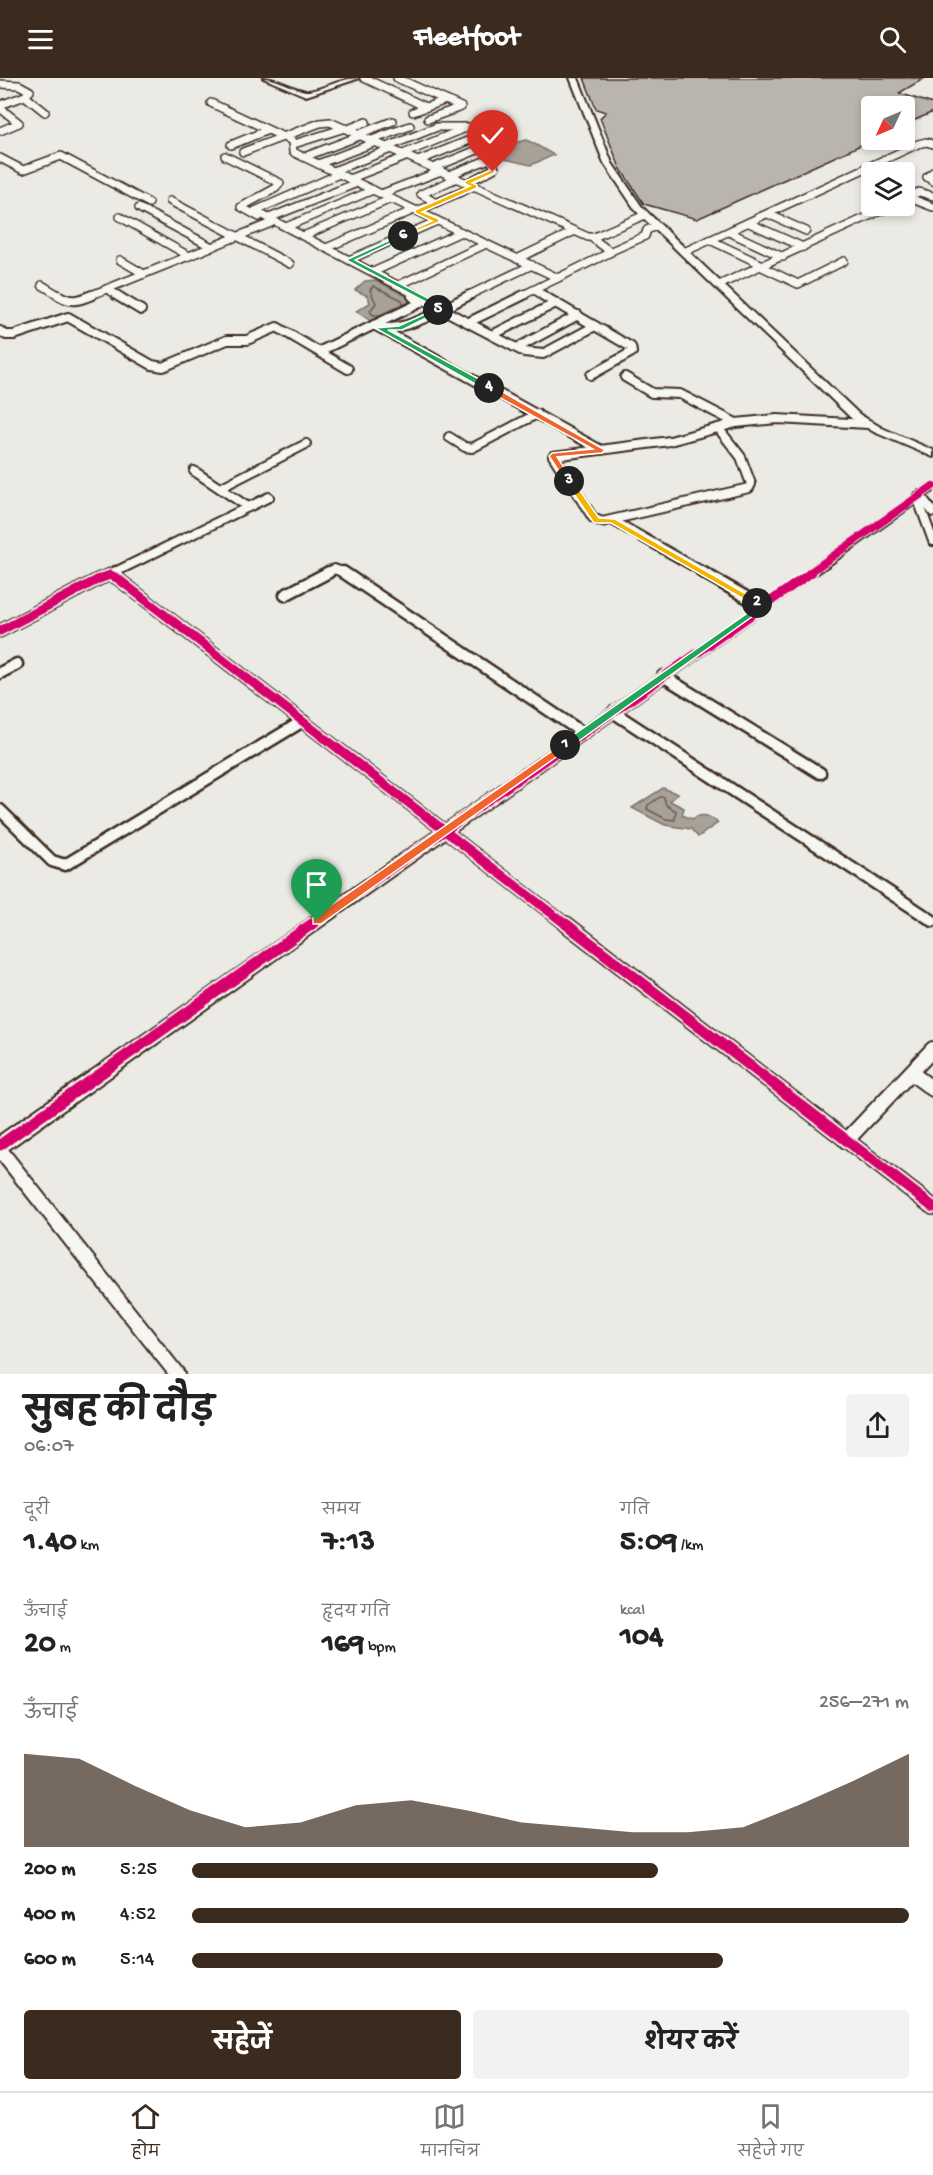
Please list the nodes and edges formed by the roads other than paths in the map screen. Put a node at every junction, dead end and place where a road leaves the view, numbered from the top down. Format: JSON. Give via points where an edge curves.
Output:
{"nodes":[{"id":1,"x":267,"y":78,"type":"edge"},
{"id":2,"x":356,"y":78,"type":"edge"},
{"id":3,"x":364,"y":78,"type":"edge"},
{"id":4,"x":397,"y":78,"type":"edge"},
{"id":5,"x":574,"y":78,"type":"edge"},
{"id":6,"x":0,"y":84,"type":"edge"},
{"id":7,"x":25,"y":96,"type":"junction"},
{"id":8,"x":446,"y":100,"type":"junction"},
{"id":9,"x":211,"y":103,"type":"dead end"},
{"id":10,"x":0,"y":106,"type":"edge"},
{"id":11,"x":426,"y":107,"type":"junction"},
{"id":12,"x":45,"y":112,"type":"dead end"},
{"id":13,"x":413,"y":112,"type":"dead end"},
{"id":14,"x":428,"y":118,"type":"dead end"},
{"id":15,"x":393,"y":121,"type":"dead end"},
{"id":16,"x":366,"y":122,"type":"dead end"},
{"id":17,"x":410,"y":126,"type":"dead end"},
{"id":18,"x":473,"y":126,"type":"junction"},
{"id":19,"x":346,"y":129,"type":"junction"},
{"id":20,"x":268,"y":130,"type":"junction"},
{"id":21,"x":0,"y":131,"type":"edge"},
{"id":22,"x":360,"y":135,"type":"junction"},
{"id":23,"x":482,"y":135,"type":"junction"},
{"id":24,"x":283,"y":137,"type":"junction"},
{"id":25,"x":374,"y":141,"type":"junction"},
{"id":26,"x":294,"y":144,"type":"junction"},
{"id":27,"x":933,"y":144,"type":"edge"},
{"id":28,"x":231,"y":145,"type":"dead end"},
{"id":29,"x":487,"y":146,"type":"junction"},
{"id":30,"x":389,"y":148,"type":"junction"},
{"id":31,"x":243,"y":152,"type":"dead end"},
{"id":32,"x":405,"y":155,"type":"junction"},
{"id":33,"x":225,"y":156,"type":"dead end"},
{"id":34,"x":304,"y":157,"type":"junction"},
{"id":35,"x":0,"y":158,"type":"edge"},
{"id":36,"x":492,"y":158,"type":"junction"},
{"id":37,"x":418,"y":161,"type":"junction"},
{"id":38,"x":318,"y":164,"type":"junction"},
{"id":39,"x":434,"y":168,"type":"junction"},
{"id":40,"x":441,"y":171,"type":"junction"},
{"id":41,"x":933,"y":172,"type":"edge"},
{"id":42,"x":336,"y":173,"type":"junction"},
{"id":43,"x":449,"y":175,"type":"junction"},
{"id":44,"x":457,"y":178,"type":"junction"},
{"id":45,"x":349,"y":179,"type":"junction"},
{"id":46,"x":357,"y":183,"type":"junction"},
{"id":47,"x":467,"y":183,"type":"junction"},
{"id":48,"x":933,"y":183,"type":"edge"},
{"id":49,"x":475,"y":186,"type":"junction"},
{"id":50,"x":373,"y":190,"type":"junction"},
{"id":51,"x":921,"y":192,"type":"junction"},
{"id":52,"x":381,"y":194,"type":"junction"},
{"id":53,"x":915,"y":194,"type":"edge"},
{"id":54,"x":933,"y":196,"type":"edge"},
{"id":55,"x":392,"y":199,"type":"junction"},
{"id":56,"x":170,"y":201,"type":"dead end"},
{"id":57,"x":915,"y":201,"type":"edge"},
{"id":58,"x":149,"y":202,"type":"dead end"},
{"id":59,"x":436,"y":203,"type":"junction"},
{"id":60,"x":933,"y":207,"type":"edge"},
{"id":61,"x":139,"y":208,"type":"dead end"},
{"id":62,"x":416,"y":211,"type":"junction"},
{"id":63,"x":768,"y":214,"type":"junction"},
{"id":64,"x":645,"y":215,"type":"junction"},
{"id":65,"x":869,"y":216,"type":"edge"},
{"id":66,"x":120,"y":217,"type":"dead end"},
{"id":67,"x":270,"y":221,"type":"junction"},
{"id":68,"x":437,"y":221,"type":"junction"},
{"id":69,"x":749,"y":223,"type":"junction"},
{"id":70,"x":656,"y":226,"type":"junction"},
{"id":71,"x":286,"y":227,"type":"junction"},
{"id":72,"x":575,"y":231,"type":"junction"},
{"id":73,"x":806,"y":231,"type":"dead end"},
{"id":74,"x":461,"y":232,"type":"junction"},
{"id":75,"x":729,"y":232,"type":"junction"},
{"id":76,"x":303,"y":236,"type":"junction"},
{"id":77,"x":238,"y":237,"type":"junction"},
{"id":78,"x":592,"y":238,"type":"junction"},
{"id":79,"x":710,"y":240,"type":"junction"},
{"id":80,"x":486,"y":244,"type":"junction"},
{"id":81,"x":212,"y":247,"type":"junction"},
{"id":82,"x":802,"y":247,"type":"junction"},
{"id":83,"x":326,"y":248,"type":"junction"},
{"id":84,"x":611,"y":251,"type":"junction"},
{"id":85,"x":684,"y":252,"type":"junction"},
{"id":86,"x":189,"y":256,"type":"junction"},
{"id":87,"x":783,"y":257,"type":"junction"},
{"id":88,"x":517,"y":258,"type":"junction"},
{"id":89,"x":120,"y":260,"type":"dead end"},
{"id":90,"x":350,"y":260,"type":"junction"},
{"id":91,"x":844,"y":261,"type":"dead end"},
{"id":92,"x":290,"y":264,"type":"dead end"},
{"id":93,"x":532,"y":265,"type":"junction"},
{"id":94,"x":763,"y":266,"type":"junction"},
{"id":95,"x":373,"y":272,"type":"junction"},
{"id":96,"x":144,"y":274,"type":"junction"},
{"id":97,"x":558,"y":278,"type":"junction"},
{"id":98,"x":42,"y":285,"type":"dead end"},
{"id":99,"x":399,"y":285,"type":"junction"},
{"id":100,"x":719,"y":285,"type":"junction"},
{"id":101,"x":107,"y":289,"type":"junction"},
{"id":102,"x":534,"y":290,"type":"junction"},
{"id":103,"x":556,"y":303,"type":"junction"},
{"id":104,"x":443,"y":308,"type":"junction"},
{"id":105,"x":141,"y":310,"type":"dead end"},
{"id":106,"x":578,"y":315,"type":"junction"},
{"id":107,"x":469,"y":322,"type":"junction"},
{"id":108,"x":595,"y":326,"type":"junction"},
{"id":109,"x":376,"y":327,"type":"junction"},
{"id":110,"x":0,"y":331,"type":"edge"},
{"id":111,"x":492,"y":335,"type":"junction"},
{"id":112,"x":517,"y":348,"type":"junction"},
{"id":113,"x":320,"y":351,"type":"junction"},
{"id":114,"x":348,"y":369,"type":"dead end"},
{"id":115,"x":591,"y":375,"type":"dead end"},
{"id":116,"x":625,"y":377,"type":"dead end"},
{"id":117,"x":537,"y":414,"type":"junction"},
{"id":118,"x":736,"y":423,"type":"junction"},
{"id":119,"x":868,"y":424,"type":"junction"},
{"id":120,"x":719,"y":429,"type":"junction"},
{"id":121,"x":449,"y":437,"type":"dead end"},
{"id":122,"x":306,"y":444,"type":"dead end"},
{"id":123,"x":602,"y":450,"type":"junction"},
{"id":124,"x":933,"y":454,"type":"edge"},
{"id":125,"x":194,"y":471,"type":"dead end"},
{"id":126,"x":933,"y":486,"type":"edge"},
{"id":127,"x":220,"y":488,"type":"junction"},
{"id":128,"x":918,"y":496,"type":"junction"},
{"id":129,"x":269,"y":497,"type":"dead end"},
{"id":130,"x":248,"y":507,"type":"junction"},
{"id":131,"x":933,"y":512,"type":"edge"},
{"id":132,"x":612,"y":520,"type":"junction"},
{"id":133,"x":933,"y":541,"type":"edge"},
{"id":134,"x":110,"y":576,"type":"junction"},
{"id":135,"x":285,"y":595,"type":"dead end"},
{"id":136,"x":762,"y":606,"type":"junction"},
{"id":137,"x":0,"y":631,"type":"edge"},
{"id":138,"x":17,"y":664,"type":"dead end"},
{"id":139,"x":0,"y":673,"type":"edge"},
{"id":140,"x":663,"y":676,"type":"junction"},
{"id":141,"x":613,"y":712,"type":"junction"},
{"id":142,"x":303,"y":721,"type":"junction"},
{"id":143,"x":584,"y":733,"type":"junction"},
{"id":144,"x":820,"y":773,"type":"dead end"},
{"id":145,"x":0,"y":810,"type":"edge"},
{"id":146,"x":443,"y":832,"type":"junction"},
{"id":147,"x":933,"y":921,"type":"edge"},
{"id":148,"x":933,"y":1049,"type":"edge"},
{"id":149,"x":910,"y":1073,"type":"junction"},
{"id":150,"x":933,"y":1089,"type":"edge"},
{"id":151,"x":846,"y":1141,"type":"junction"},
{"id":152,"x":0,"y":1145,"type":"edge"},
{"id":153,"x":0,"y":1150,"type":"edge"},
{"id":154,"x":933,"y":1208,"type":"edge"},
{"id":155,"x":177,"y":1374,"type":"edge"}],
"edges":[{"from":1,"to":2,"type":"street","via":[[306,94]]},
{"from":3,"to":11,"type":"street"},
{"from":4,"to":8,"type":"street"},
{"from":5,"to":64,"type":"street","via":[[598,146]]},
{"from":6,"to":7,"type":"street","via":[[29,89]]},
{"from":7,"to":10,"type":"street"},
{"from":7,"to":12,"type":"street"},
{"from":8,"to":11,"type":"street"},
{"from":8,"to":14,"type":"street","via":[[461,107]]},
{"from":9,"to":20,"type":"street"},
{"from":10,"to":21,"type":"street","via":[[19,123]]},
{"from":11,"to":13,"type":"street"},
{"from":15,"to":22,"type":"street"},
{"from":16,"to":19,"type":"street"},
{"from":17,"to":25,"type":"street"},
{"from":18,"to":23,"type":"street"},
{"from":18,"to":30,"type":"street","via":[[437,127]]},
{"from":18,"to":32,"type":"street"},
{"from":19,"to":22,"type":"street"},
{"from":19,"to":24,"type":"street","via":[[323,122]]},
{"from":19,"to":26,"type":"street"},
{"from":20,"to":24,"type":"street"},
{"from":20,"to":28,"type":"street"},
{"from":22,"to":25,"type":"street"},
{"from":22,"to":34,"type":"street"},
{"from":23,"to":29,"type":"street"},
{"from":23,"to":37,"type":"street"},
{"from":24,"to":26,"type":"street"},
{"from":24,"to":31,"type":"street"},
{"from":25,"to":30,"type":"street"},
{"from":25,"to":38,"type":"street"},
{"from":26,"to":34,"type":"street","via":[[292,151]]},
{"from":27,"to":63,"type":"street","via":[[921,143]]},
{"from":29,"to":36,"type":"street"},
{"from":29,"to":39,"type":"street"},
{"from":30,"to":32,"type":"street"},
{"from":30,"to":42,"type":"street"},
{"from":32,"to":37,"type":"street"},
{"from":32,"to":45,"type":"street"},
{"from":33,"to":67,"type":"street","via":[[280,183],[241,207]]},
{"from":34,"to":38,"type":"street"},
{"from":35,"to":58,"type":"street","via":[[23,170],[62,156]]},
{"from":36,"to":43,"type":"street"},
{"from":36,"to":47,"type":"street","via":[[495,170]]},
{"from":37,"to":39,"type":"street"},
{"from":38,"to":42,"type":"street"},
{"from":39,"to":40,"type":"street"},
{"from":40,"to":43,"type":"street"},
{"from":40,"to":52,"type":"street"},
{"from":41,"to":48,"type":"street","via":[[927,177]]},
{"from":42,"to":45,"type":"street"},
{"from":42,"to":67,"type":"street","via":[[255,211]]},
{"from":43,"to":44,"type":"street"},
{"from":44,"to":47,"type":"street"},
{"from":44,"to":59,"type":"street","via":[[421,194]]},
{"from":45,"to":46,"type":"street"},
{"from":46,"to":50,"type":"street"},
{"from":46,"to":67,"type":"street"},
{"from":47,"to":49,"type":"street"},
{"from":48,"to":51,"type":"street"},
{"from":49,"to":59,"type":"street"},
{"from":49,"to":72,"type":"street"},
{"from":50,"to":52,"type":"street"},
{"from":50,"to":71,"type":"street"},
{"from":51,"to":53,"type":"street"},
{"from":51,"to":54,"type":"street"},
{"from":52,"to":55,"type":"street"},
{"from":55,"to":62,"type":"street"},
{"from":55,"to":76,"type":"street"},
{"from":56,"to":77,"type":"street"},
{"from":57,"to":60,"type":"street"},
{"from":59,"to":62,"type":"street"},
{"from":61,"to":81,"type":"street"},
{"from":62,"to":68,"type":"street"},
{"from":62,"to":83,"type":"street"},
{"from":63,"to":69,"type":"street"},
{"from":63,"to":73,"type":"street"},
{"from":64,"to":70,"type":"street"},
{"from":64,"to":78,"type":"street"},
{"from":65,"to":82,"type":"street"},
{"from":66,"to":86,"type":"street"},
{"from":67,"to":71,"type":"street"},
{"from":67,"to":77,"type":"street"},
{"from":67,"to":109,"type":"street","via":[[420,301]]},
{"from":68,"to":74,"type":"street"},
{"from":68,"to":90,"type":"street"},
{"from":69,"to":75,"type":"street"},
{"from":69,"to":82,"type":"street"},
{"from":70,"to":84,"type":"street","via":[[647,230],[645,236]]},
{"from":70,"to":85,"type":"street"},
{"from":71,"to":76,"type":"street"},
{"from":72,"to":78,"type":"street"},
{"from":72,"to":88,"type":"street"},
{"from":74,"to":80,"type":"street"},
{"from":74,"to":95,"type":"street"},
{"from":75,"to":79,"type":"street"},
{"from":75,"to":87,"type":"street"},
{"from":76,"to":83,"type":"street"},
{"from":77,"to":81,"type":"street"},
{"from":77,"to":92,"type":"street"},
{"from":78,"to":84,"type":"street"},
{"from":79,"to":85,"type":"street"},
{"from":79,"to":94,"type":"street"},
{"from":80,"to":88,"type":"street"},
{"from":80,"to":99,"type":"street"},
{"from":81,"to":86,"type":"street"},
{"from":82,"to":87,"type":"street"},
{"from":83,"to":90,"type":"street"},
{"from":84,"to":97,"type":"street"},
{"from":85,"to":100,"type":"street"},
{"from":86,"to":96,"type":"street"},
{"from":87,"to":94,"type":"street"},
{"from":88,"to":93,"type":"street"},
{"from":89,"to":96,"type":"street"},
{"from":90,"to":95,"type":"street"},
{"from":91,"to":94,"type":"street","via":[[798,284]]},
{"from":93,"to":97,"type":"street"},
{"from":93,"to":104,"type":"street"},
{"from":94,"to":100,"type":"street"},
{"from":95,"to":99,"type":"street"},
{"from":96,"to":101,"type":"street"},
{"from":97,"to":102,"type":"street"},
{"from":98,"to":101,"type":"street","via":[[71,302]]},
{"from":99,"to":104,"type":"street"},
{"from":100,"to":119,"type":"street","via":[[845,407]]},
{"from":101,"to":105,"type":"street"},
{"from":102,"to":103,"type":"street"},
{"from":102,"to":107,"type":"street"},
{"from":103,"to":106,"type":"street"},
{"from":103,"to":111,"type":"street"},
{"from":104,"to":107,"type":"street"},
{"from":104,"to":109,"type":"street","via":[[400,328]]},
{"from":106,"to":108,"type":"street"},
{"from":106,"to":112,"type":"street"},
{"from":107,"to":111,"type":"street"},
{"from":108,"to":112,"type":"street","via":[[543,354]]},
{"from":108,"to":115,"type":"street","via":[[627,344],[632,352]]},
{"from":109,"to":113,"type":"street"},
{"from":109,"to":117,"type":"street"},
{"from":110,"to":113,"type":"street","via":[[14,335],[68,316],[163,368],[227,340],[247,340],[277,327]]},
{"from":111,"to":112,"type":"street"},
{"from":113,"to":114,"type":"street"},
{"from":116,"to":118,"type":"street","via":[[652,393],[680,394]]},
{"from":117,"to":121,"type":"street","via":[[472,448]]},
{"from":117,"to":123,"type":"street"},
{"from":118,"to":119,"type":"street","via":[[777,419]]},
{"from":118,"to":120,"type":"street"},
{"from":119,"to":124,"type":"street"},
{"from":120,"to":123,"type":"street","via":[[677,440]]},
{"from":120,"to":132,"type":"street","via":[[741,457],[749,488]]},
{"from":122,"to":127,"type":"street"},
{"from":123,"to":132,"type":"street","via":[[553,456],[593,518],[602,522]]},
{"from":125,"to":127,"type":"street"},
{"from":126,"to":128,"type":"street"},
{"from":127,"to":130,"type":"street"},
{"from":128,"to":131,"type":"street"},
{"from":128,"to":133,"type":"street"},
{"from":128,"to":136,"type":"street"},
{"from":129,"to":130,"type":"street"},
{"from":130,"to":134,"type":"street"},
{"from":132,"to":136,"type":"street"},
{"from":134,"to":137,"type":"street"},
{"from":134,"to":142,"type":"street"},
{"from":135,"to":143,"type":"street","via":[[334,569],[340,570]]},
{"from":136,"to":140,"type":"street"},
{"from":138,"to":139,"type":"street"},
{"from":140,"to":141,"type":"street"},
{"from":140,"to":144,"type":"street"},
{"from":141,"to":143,"type":"street"},
{"from":141,"to":147,"type":"street"},
{"from":142,"to":145,"type":"street","via":[[65,865],[52,861]]},
{"from":142,"to":146,"type":"street"},
{"from":143,"to":146,"type":"street"},
{"from":146,"to":151,"type":"street"},
{"from":146,"to":152,"type":"street"},
{"from":148,"to":149,"type":"street"},
{"from":149,"to":150,"type":"street"},
{"from":149,"to":151,"type":"street"},
{"from":151,"to":154,"type":"street"},
{"from":153,"to":155,"type":"street"}]}
